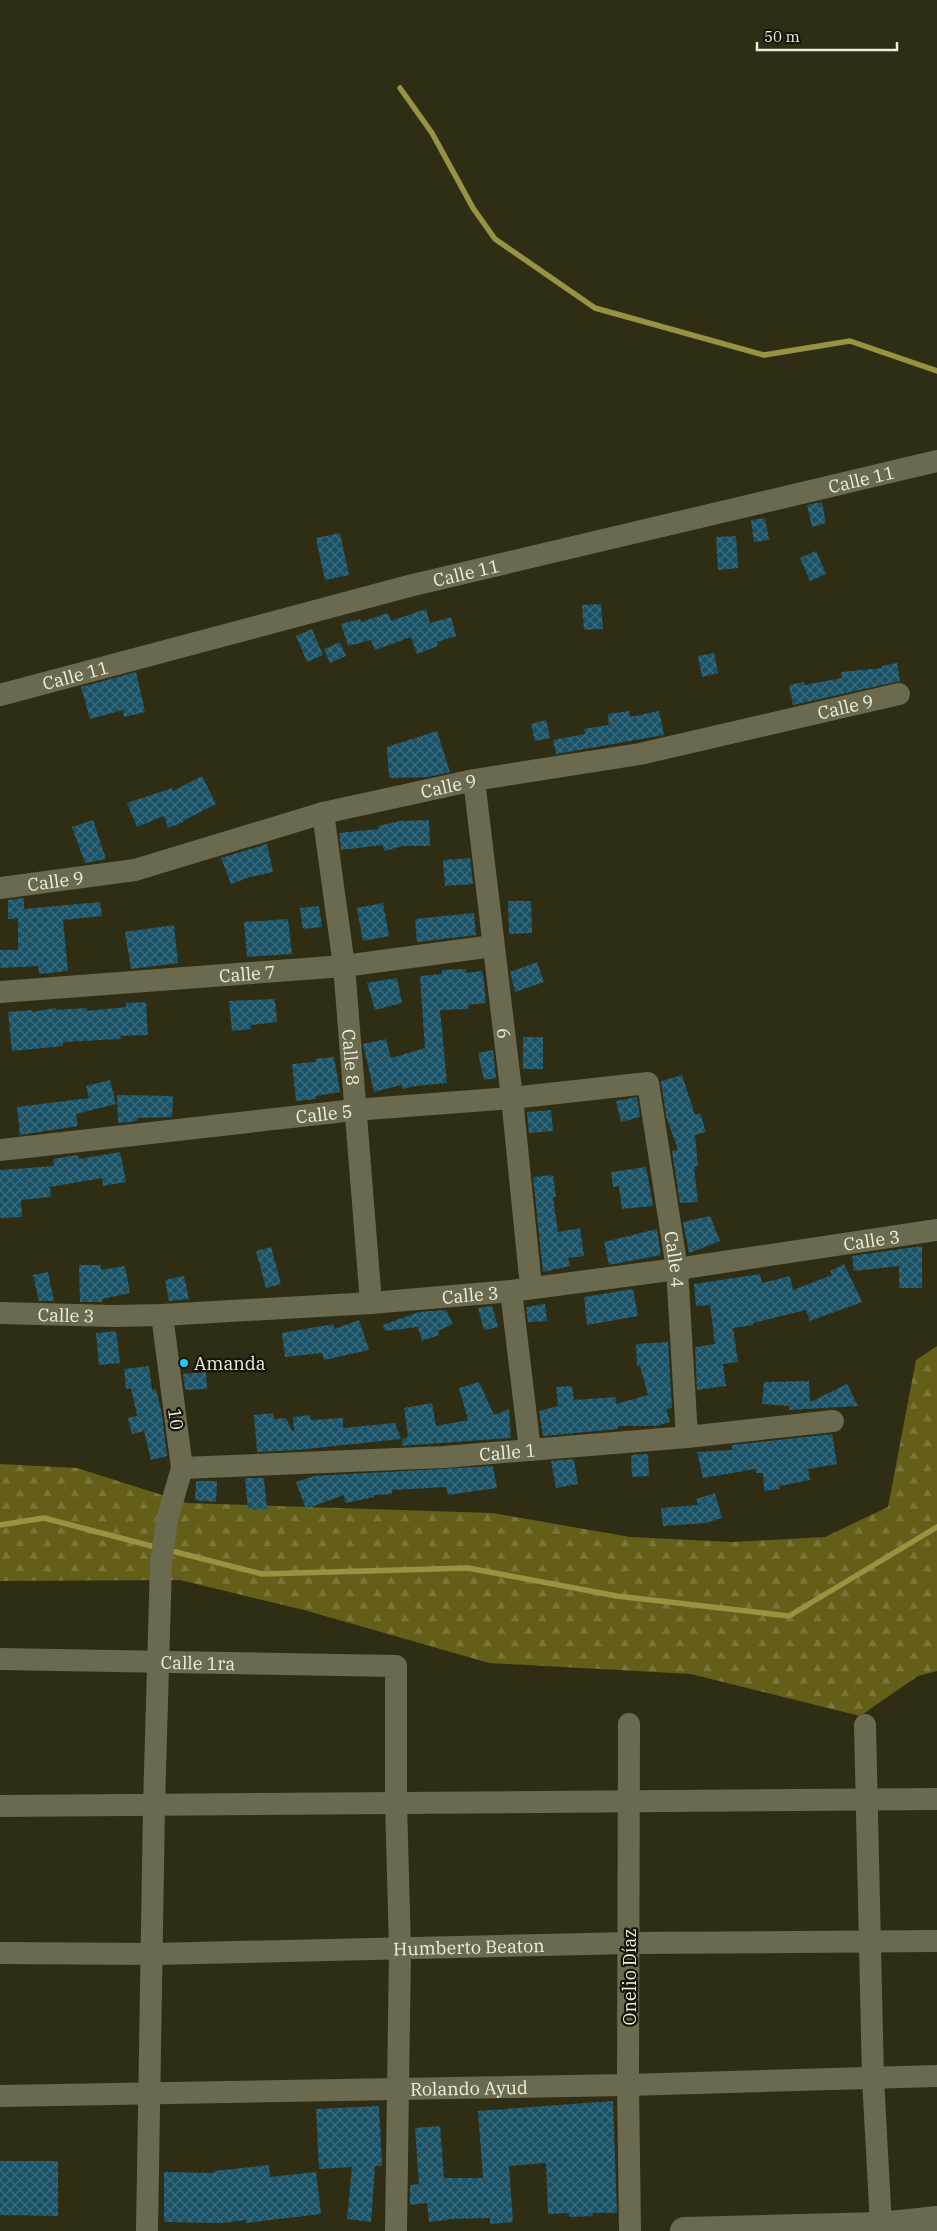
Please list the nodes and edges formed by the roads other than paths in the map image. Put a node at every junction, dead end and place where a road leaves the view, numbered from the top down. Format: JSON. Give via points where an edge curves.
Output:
{"nodes":[{"id":1,"x":937,"y":461,"type":"edge"},
{"id":2,"x":899,"y":694,"type":"dead end"},
{"id":3,"x":0,"y":695,"type":"edge"},
{"id":4,"x":474,"y":780,"type":"junction"},
{"id":5,"x":323,"y":814,"type":"junction"},
{"id":6,"x":0,"y":888,"type":"edge"},
{"id":7,"x":493,"y":946,"type":"junction"},
{"id":8,"x":344,"y":966,"type":"junction"},
{"id":9,"x":0,"y":992,"type":"edge"},
{"id":10,"x":648,"y":1083,"type":"joint"},
{"id":11,"x":512,"y":1098,"type":"junction"},
{"id":12,"x":354,"y":1110,"type":"junction"},
{"id":13,"x":0,"y":1150,"type":"edge"},
{"id":14,"x":937,"y":1230,"type":"edge"},
{"id":15,"x":677,"y":1269,"type":"junction"},
{"id":16,"x":521,"y":1289,"type":"junction"},
{"id":17,"x":371,"y":1303,"type":"junction"},
{"id":18,"x":0,"y":1313,"type":"edge"},
{"id":19,"x":162,"y":1316,"type":"junction"},
{"id":20,"x":833,"y":1421,"type":"dead end"},
{"id":21,"x":687,"y":1437,"type":"junction"},
{"id":22,"x":530,"y":1450,"type":"junction"},
{"id":23,"x":182,"y":1468,"type":"junction"},
{"id":24,"x":0,"y":1659,"type":"edge"},
{"id":25,"x":160,"y":1661,"type":"junction"},
{"id":26,"x":629,"y":1724,"type":"dead end"},
{"id":27,"x":865,"y":1725,"type":"dead end"},
{"id":28,"x":937,"y":1799,"type":"edge"},
{"id":29,"x":628,"y":1801,"type":"junction"},
{"id":30,"x":866,"y":1801,"type":"junction"},
{"id":31,"x":396,"y":1802,"type":"junction"},
{"id":32,"x":0,"y":1806,"type":"edge"},
{"id":33,"x":154,"y":1806,"type":"junction"},
{"id":34,"x":937,"y":1941,"type":"edge"},
{"id":35,"x":870,"y":1942,"type":"junction"},
{"id":36,"x":630,"y":1943,"type":"junction"},
{"id":37,"x":400,"y":1949,"type":"junction"},
{"id":38,"x":0,"y":1953,"type":"edge"},
{"id":39,"x":153,"y":1954,"type":"junction"},
{"id":40,"x":937,"y":2076,"type":"edge"},
{"id":41,"x":873,"y":2078,"type":"junction"},
{"id":42,"x":628,"y":2085,"type":"junction"},
{"id":43,"x":398,"y":2090,"type":"junction"},
{"id":44,"x":150,"y":2094,"type":"junction"},
{"id":45,"x":0,"y":2096,"type":"edge"},
{"id":46,"x":937,"y":2220,"type":"edge"},
{"id":47,"x":881,"y":2226,"type":"junction"},
{"id":48,"x":147,"y":2231,"type":"edge"},
{"id":49,"x":396,"y":2231,"type":"edge"},
{"id":50,"x":630,"y":2231,"type":"edge"},
{"id":51,"x":684,"y":2231,"type":"edge"}],
"edges":[{"from":1,"to":3,"type":"street","name":"Calle 11","via":[[409,586]]},
{"from":2,"to":4,"type":"street","name":"Calle 9","via":[[640,754]]},
{"from":4,"to":5,"type":"street","name":"Calle 9"},
{"from":4,"to":7,"type":"street","name":"6"},
{"from":5,"to":6,"type":"street","name":"Calle 9","via":[[135,870]]},
{"from":5,"to":8,"type":"street","name":"Calle 8"},
{"from":7,"to":8,"type":"street","name":"Calle 7"},
{"from":7,"to":11,"type":"street","name":"6"},
{"from":8,"to":9,"type":"street","name":"Calle 7"},
{"from":8,"to":12,"type":"street","name":"Calle 8"},
{"from":10,"to":11,"type":"street","name":"Calle 5"},
{"from":10,"to":15,"type":"street","name":"Calle 4"},
{"from":11,"to":12,"type":"street","name":"Calle 5"},
{"from":11,"to":16,"type":"street","name":"6"},
{"from":12,"to":13,"type":"street","name":"Calle 5"},
{"from":12,"to":17,"type":"street","name":"Calle 8"},
{"from":14,"to":15,"type":"street","name":"Calle 3"},
{"from":15,"to":16,"type":"street","name":"Calle 3"},
{"from":15,"to":21,"type":"street","name":"Calle 4"},
{"from":16,"to":17,"type":"street","name":"Calle 3"},
{"from":16,"to":22,"type":"street","name":"6"},
{"from":17,"to":19,"type":"street","name":"Calle 3"},
{"from":18,"to":19,"type":"street","name":"Calle 3"},
{"from":19,"to":23,"type":"street","name":"10"},
{"from":20,"to":21,"type":"street","name":"Calle 1"},
{"from":21,"to":22,"type":"street","name":"Calle 1"},
{"from":22,"to":23,"type":"street","name":"Calle 1","via":[[444,1457]]},
{"from":23,"to":25,"type":"street","name":"10","via":[[167,1520],[161,1563]]},
{"from":24,"to":25,"type":"street","name":"Calle 1ra"},
{"from":25,"to":31,"type":"street","name":"Calle 1ra","via":[[396,1666]]},
{"from":25,"to":33,"type":"street","name":"10"},
{"from":26,"to":29,"type":"street","name":"Onelio Díaz"},
{"from":27,"to":30,"type":"street"},
{"from":28,"to":30,"type":"street"},
{"from":29,"to":30,"type":"street"},
{"from":29,"to":31,"type":"street"},
{"from":29,"to":36,"type":"street","name":"Onelio Díaz"},
{"from":30,"to":35,"type":"street"},
{"from":31,"to":33,"type":"street"},
{"from":31,"to":37,"type":"street"},
{"from":32,"to":33,"type":"street"},
{"from":33,"to":39,"type":"street","name":"10"},
{"from":34,"to":35,"type":"street","name":"Humberto Beaton"},
{"from":35,"to":36,"type":"street","name":"Humberto Beaton"},
{"from":35,"to":41,"type":"street"},
{"from":36,"to":37,"type":"street","name":"Humberto Beaton"},
{"from":36,"to":42,"type":"street","name":"Onelio Díaz"},
{"from":37,"to":39,"type":"street","name":"Humberto Beaton"},
{"from":37,"to":43,"type":"street"},
{"from":38,"to":39,"type":"street","name":"Humberto Beaton"},
{"from":39,"to":44,"type":"street","name":"10"},
{"from":40,"to":41,"type":"street","name":"Rolando Ayud"},
{"from":41,"to":42,"type":"street","name":"Rolando Ayud"},
{"from":41,"to":47,"type":"street"},
{"from":42,"to":43,"type":"street","name":"Rolando Ayud"},
{"from":42,"to":50,"type":"street","name":"Onelio Díaz"},
{"from":43,"to":44,"type":"street","name":"Rolando Ayud"},
{"from":43,"to":49,"type":"street"},
{"from":44,"to":45,"type":"street","name":"Rolando Ayud"},
{"from":44,"to":48,"type":"street","name":"10"},
{"from":46,"to":47,"type":"main road"},
{"from":47,"to":51,"type":"main road"}]}
